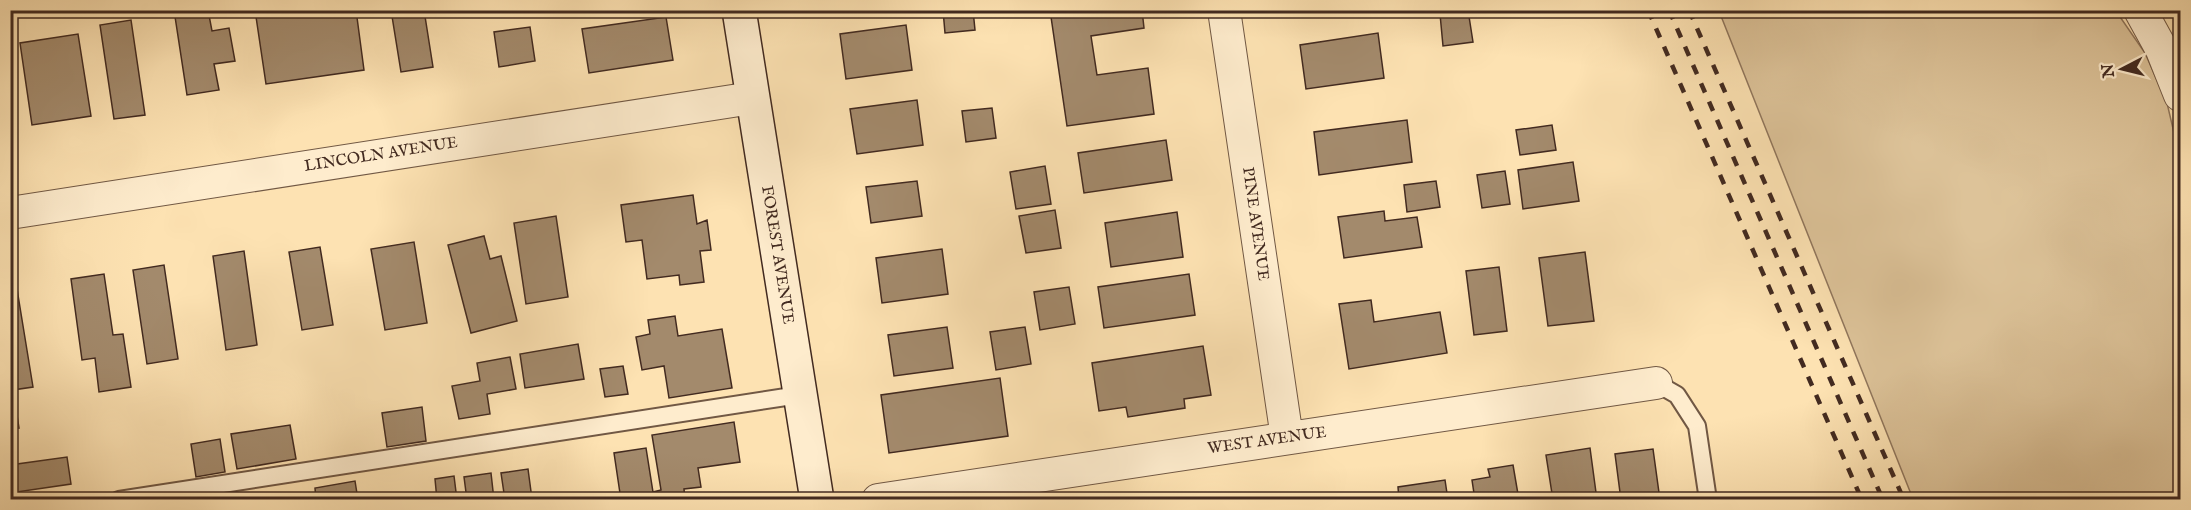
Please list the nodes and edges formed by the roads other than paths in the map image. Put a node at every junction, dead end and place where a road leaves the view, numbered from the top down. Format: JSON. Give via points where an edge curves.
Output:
{"nodes":[{"id":1,"x":739,"y":10,"type":"edge"},
{"id":2,"x":1224,"y":10,"type":"edge"},
{"id":3,"x":2140,"y":10,"type":"edge"},
{"id":4,"x":2181,"y":95,"type":"edge"},
{"id":5,"x":752,"y":98,"type":"junction"},
{"id":6,"x":10,"y":213,"type":"edge"},
{"id":7,"x":1656,"y":383,"type":"joint"},
{"id":8,"x":799,"y":395,"type":"junction"},
{"id":9,"x":1287,"y":438,"type":"junction"},
{"id":10,"x":119,"y":500,"type":"edge"},
{"id":11,"x":817,"y":500,"type":"edge"},
{"id":12,"x":878,"y":500,"type":"edge"},
{"id":13,"x":1708,"y":500,"type":"edge"}],
"edges":[{"from":1,"to":5,"type":"street","name":"FOREST AVENUE"},
{"from":2,"to":9,"type":"street","name":"PINE AVENUE"},
{"from":3,"to":4,"type":"street"},
{"from":5,"to":6,"type":"street","name":"LINCOLN AVENUE"},
{"from":5,"to":8,"type":"street","name":"FOREST AVENUE"},
{"from":7,"to":9,"type":"street","name":"WEST AVENUE"},
{"from":7,"to":13,"type":"lane","via":[[1677,395],[1697,426]]},
{"from":8,"to":10,"type":"lane"},
{"from":8,"to":11,"type":"street","name":"FOREST AVENUE"},
{"from":9,"to":12,"type":"street","name":"WEST AVENUE"}]}
